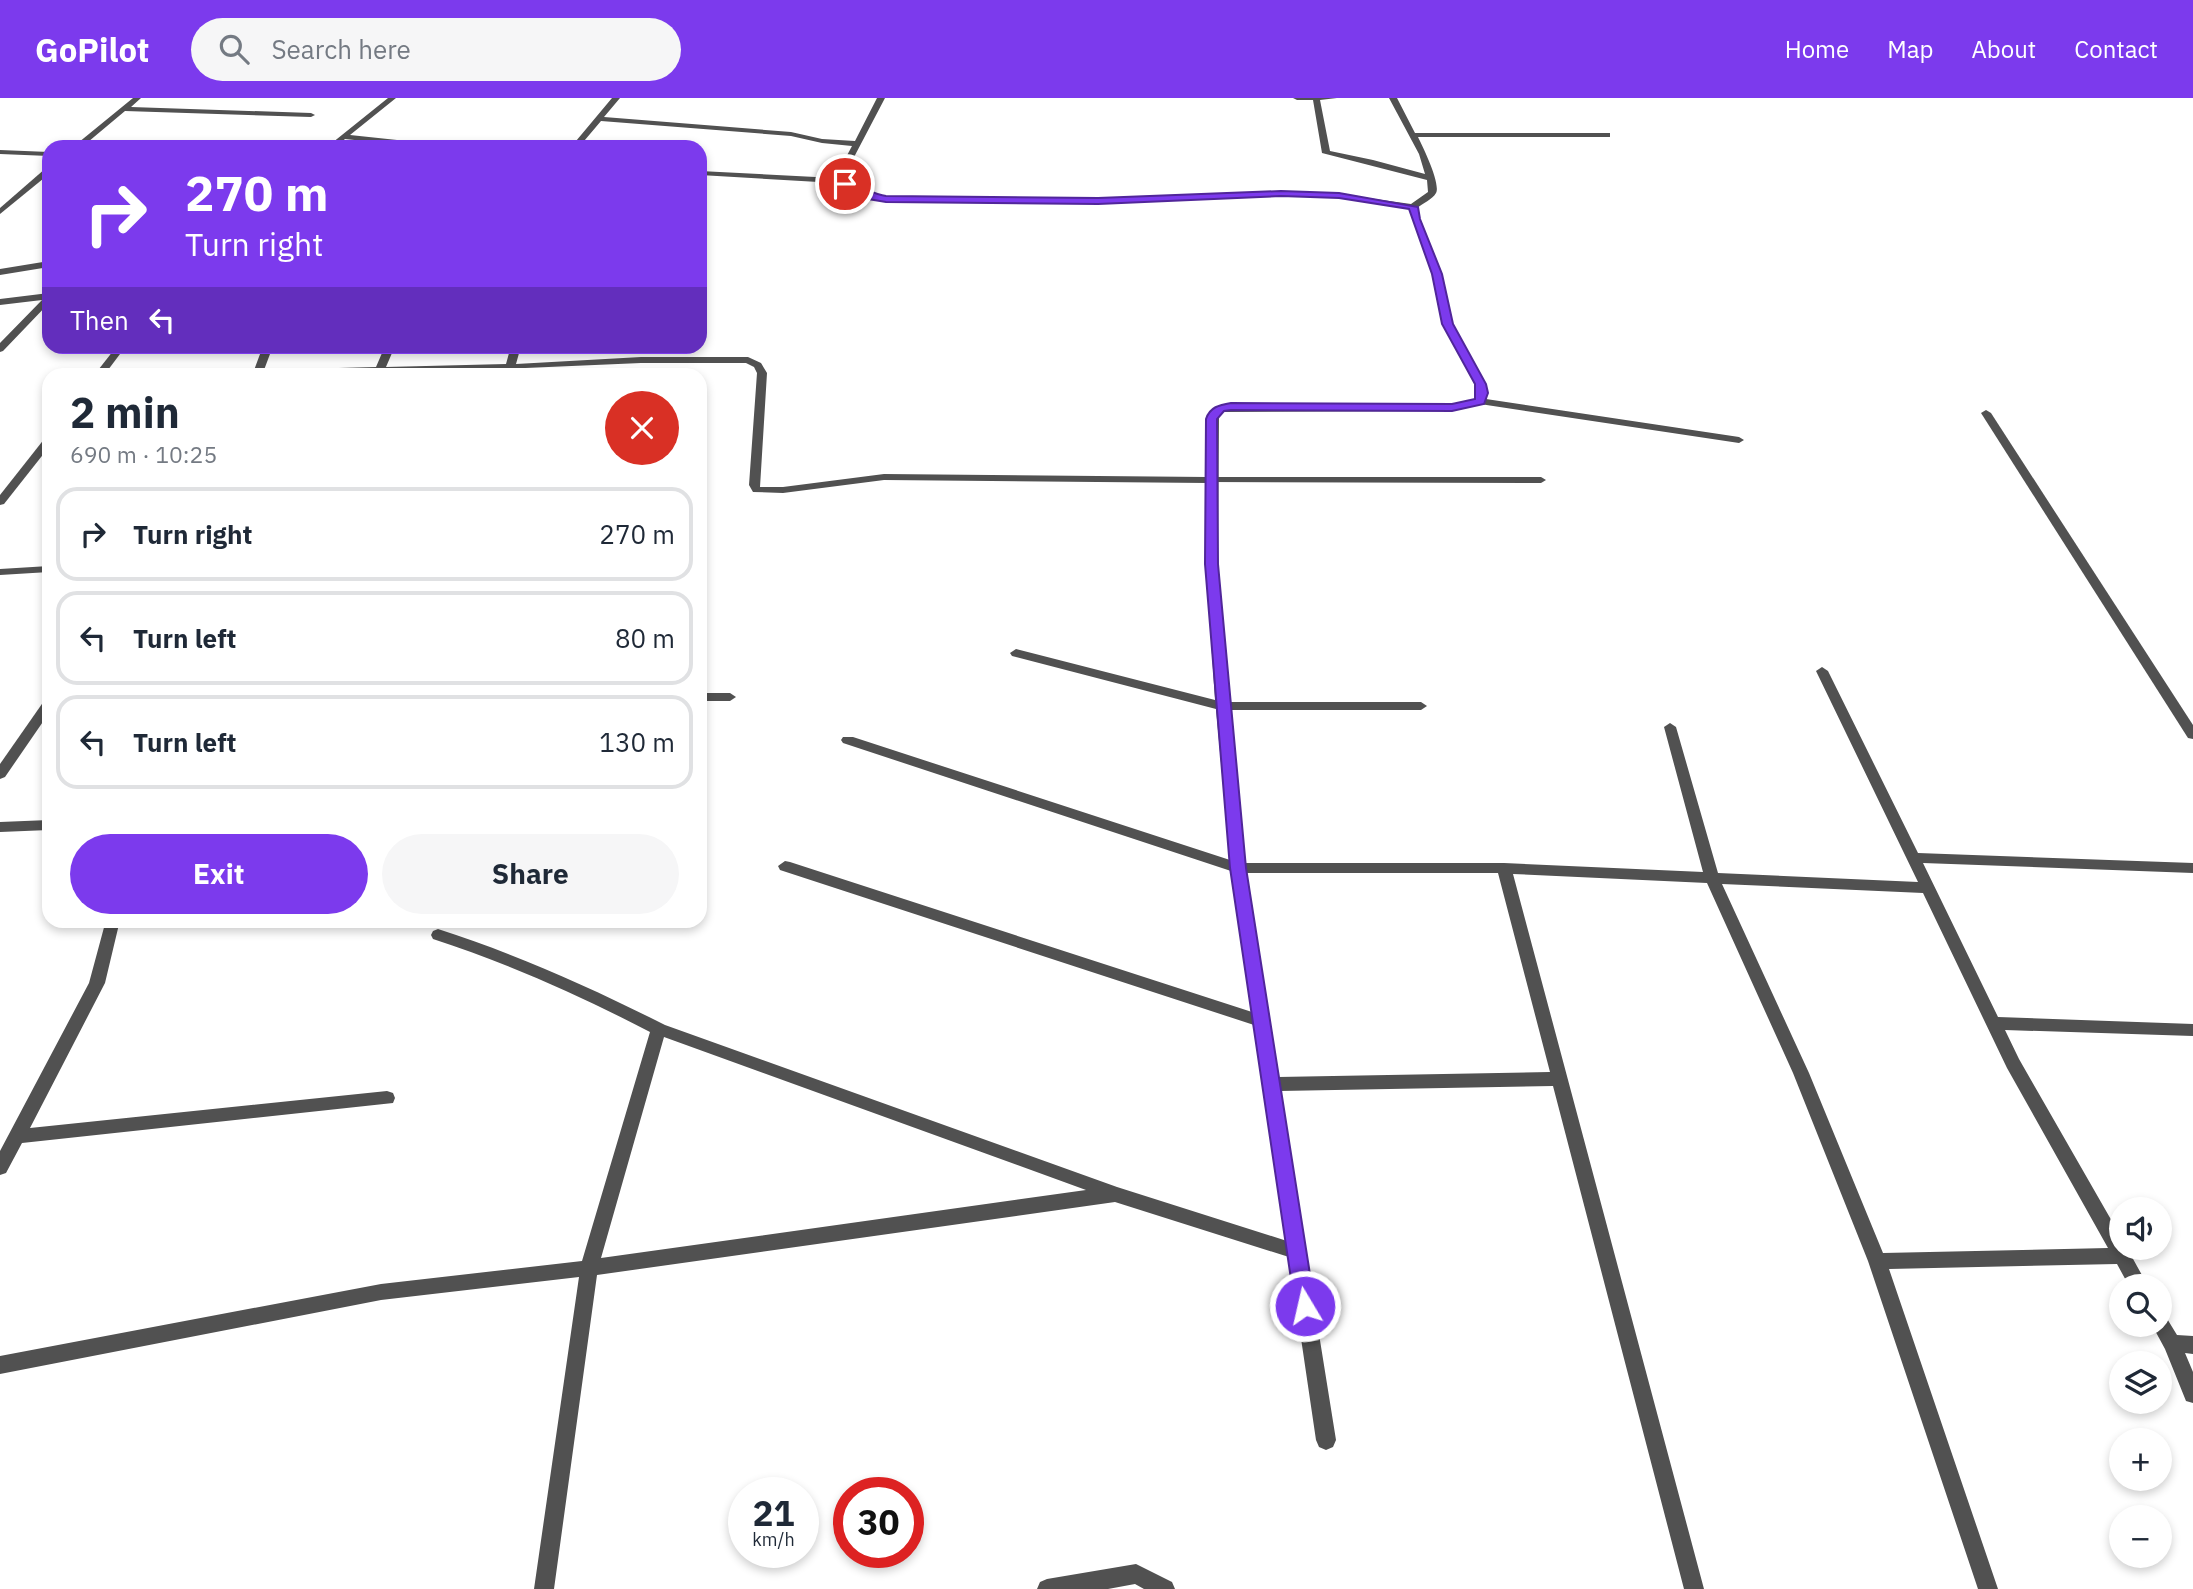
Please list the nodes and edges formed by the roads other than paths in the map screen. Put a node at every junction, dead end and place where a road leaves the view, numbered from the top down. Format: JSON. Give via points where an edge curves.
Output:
{"nodes":[{"id":1,"x":137,"y":98,"type":"edge"},
{"id":2,"x":392,"y":98,"type":"edge"},
{"id":3,"x":616,"y":98,"type":"edge"},
{"id":4,"x":881,"y":98,"type":"edge"},
{"id":5,"x":1297,"y":98,"type":"edge"},
{"id":6,"x":1316,"y":98,"type":"edge"},
{"id":7,"x":1333,"y":98,"type":"edge"},
{"id":8,"x":1393,"y":98,"type":"edge"},
{"id":9,"x":125,"y":109,"type":"junction"},
{"id":10,"x":312,"y":115,"type":"dead end"},
{"id":11,"x":601,"y":119,"type":"junction"},
{"id":12,"x":1414,"y":135,"type":"junction"},
{"id":13,"x":1607,"y":135,"type":"dead end"},
{"id":14,"x":344,"y":137,"type":"junction"},
{"id":15,"x":86,"y":140,"type":"edge"},
{"id":16,"x":340,"y":140,"type":"edge"},
{"id":17,"x":374,"y":140,"type":"edge"},
{"id":18,"x":582,"y":140,"type":"edge"},
{"id":19,"x":858,"y":144,"type":"junction"},
{"id":20,"x":0,"y":152,"type":"edge"},
{"id":21,"x":42,"y":154,"type":"edge"},
{"id":22,"x":707,"y":173,"type":"edge"},
{"id":23,"x":42,"y":176,"type":"edge"},
{"id":24,"x":1430,"y":178,"type":"junction"},
{"id":25,"x":838,"y":181,"type":"junction"},
{"id":26,"x":1413,"y":207,"type":"junction"},
{"id":27,"x":0,"y":212,"type":"edge"},
{"id":28,"x":42,"y":265,"type":"edge"},
{"id":29,"x":0,"y":272,"type":"edge"},
{"id":30,"x":42,"y":298,"type":"edge"},
{"id":31,"x":0,"y":302,"type":"edge"},
{"id":32,"x":42,"y":304,"type":"edge"},
{"id":33,"x":0,"y":349,"type":"edge"},
{"id":34,"x":116,"y":354,"type":"edge"},
{"id":35,"x":514,"y":354,"type":"edge"},
{"id":36,"x":642,"y":354,"type":"edge"},
{"id":37,"x":641,"y":360,"type":"junction"},
{"id":38,"x":510,"y":367,"type":"junction"},
{"id":39,"x":105,"y":368,"type":"edge"},
{"id":40,"x":484,"y":368,"type":"edge"},
{"id":41,"x":1480,"y":401,"type":"junction"},
{"id":42,"x":1986,"y":413,"type":"dead end"},
{"id":43,"x":1740,"y":440,"type":"dead end"},
{"id":44,"x":42,"y":449,"type":"edge"},
{"id":45,"x":1212,"y":480,"type":"junction"},
{"id":46,"x":1541,"y":480,"type":"dead end"},
{"id":47,"x":0,"y":502,"type":"edge"},
{"id":48,"x":42,"y":569,"type":"edge"},
{"id":49,"x":0,"y":572,"type":"edge"},
{"id":50,"x":1016,"y":653,"type":"dead end"},
{"id":51,"x":1822,"y":671,"type":"dead end"},
{"id":52,"x":707,"y":697,"type":"edge"},
{"id":53,"x":730,"y":697,"type":"dead end"},
{"id":54,"x":1222,"y":706,"type":"junction"},
{"id":55,"x":1421,"y":706,"type":"dead end"},
{"id":56,"x":42,"y":714,"type":"edge"},
{"id":57,"x":1670,"y":727,"type":"dead end"},
{"id":58,"x":2193,"y":735,"type":"edge"},
{"id":59,"x":848,"y":740,"type":"dead end"},
{"id":60,"x":0,"y":774,"type":"edge"},
{"id":61,"x":42,"y":825,"type":"edge"},
{"id":62,"x":0,"y":827,"type":"edge"},
{"id":63,"x":1913,"y":858,"type":"junction"},
{"id":64,"x":785,"y":866,"type":"dead end"},
{"id":65,"x":1238,"y":868,"type":"junction"},
{"id":66,"x":1504,"y":868,"type":"junction"},
{"id":67,"x":2193,"y":868,"type":"edge"},
{"id":68,"x":1712,"y":878,"type":"junction"},
{"id":69,"x":1928,"y":888,"type":"junction"},
{"id":70,"x":111,"y":928,"type":"edge"},
{"id":71,"x":439,"y":935,"type":"dead end"},
{"id":72,"x":1261,"y":1021,"type":"junction"},
{"id":73,"x":1994,"y":1023,"type":"junction"},
{"id":74,"x":659,"y":1029,"type":"junction"},
{"id":75,"x":2193,"y":1030,"type":"edge"},
{"id":76,"x":1560,"y":1079,"type":"junction"},
{"id":77,"x":1271,"y":1084,"type":"junction"},
{"id":78,"x":387,"y":1098,"type":"dead end"},
{"id":79,"x":17,"y":1136,"type":"junction"},
{"id":80,"x":0,"y":1168,"type":"edge"},
{"id":81,"x":1115,"y":1194,"type":"junction"},
{"id":82,"x":2109,"y":1233,"type":"edge"},
{"id":83,"x":1297,"y":1252,"type":"junction"},
{"id":84,"x":2109,"y":1256,"type":"edge"},
{"id":85,"x":1877,"y":1261,"type":"junction"},
{"id":86,"x":589,"y":1268,"type":"junction"},
{"id":87,"x":2168,"y":1337,"type":"edge"},
{"id":88,"x":2172,"y":1344,"type":"junction"},
{"id":89,"x":2193,"y":1345,"type":"edge"},
{"id":90,"x":0,"y":1365,"type":"edge"},
{"id":91,"x":2193,"y":1394,"type":"edge"},
{"id":92,"x":1326,"y":1440,"type":"dead end"},
{"id":93,"x":544,"y":1589,"type":"edge"},
{"id":94,"x":1046,"y":1589,"type":"edge"},
{"id":95,"x":1165,"y":1589,"type":"edge"},
{"id":96,"x":1694,"y":1589,"type":"edge"},
{"id":97,"x":1988,"y":1589,"type":"edge"}],
"edges":[{"from":1,"to":9,"type":"street"},
{"from":2,"to":14,"type":"street"},
{"from":3,"to":11,"type":"street"},
{"from":4,"to":19,"type":"street"},
{"from":5,"to":6,"type":"street"},
{"from":6,"to":7,"type":"street"},
{"from":6,"to":24,"type":"street","via":[[1325,151]]},
{"from":8,"to":12,"type":"street"},
{"from":9,"to":10,"type":"street"},
{"from":9,"to":15,"type":"street"},
{"from":11,"to":18,"type":"street"},
{"from":11,"to":19,"type":"street","via":[[792,134]]},
{"from":12,"to":13,"type":"street"},
{"from":12,"to":24,"type":"street"},
{"from":14,"to":16,"type":"street"},
{"from":14,"to":17,"type":"street"},
{"from":19,"to":25,"type":"street"},
{"from":20,"to":21,"type":"street"},
{"from":22,"to":25,"type":"street"},
{"from":23,"to":27,"type":"street"},
{"from":24,"to":26,"type":"street","via":[[1432,193]]},
{"from":25,"to":26,"type":"street","via":[[886,199],[1098,201],[1281,194],[1339,196]]},
{"from":26,"to":41,"type":"street","via":[[1437,274],[1448,324],[1480,384]]},
{"from":28,"to":29,"type":"street"},
{"from":30,"to":31,"type":"street"},
{"from":32,"to":33,"type":"street"},
{"from":34,"to":39,"type":"street"},
{"from":35,"to":38,"type":"street"},
{"from":36,"to":37,"type":"street"},
{"from":37,"to":38,"type":"street"},
{"from":37,"to":45,"type":"street","via":[[736,358],[758,365],[762,373],[757,490],[884,477]]},
{"from":38,"to":40,"type":"street"},
{"from":41,"to":43,"type":"street"},
{"from":41,"to":45,"type":"street","via":[[1452,408],[1221,409],[1212,419]]},
{"from":42,"to":58,"type":"street"},
{"from":44,"to":47,"type":"street"},
{"from":45,"to":46,"type":"street"},
{"from":45,"to":54,"type":"street","via":[[1212,564]]},
{"from":48,"to":49,"type":"street"},
{"from":50,"to":54,"type":"street"},
{"from":51,"to":63,"type":"street"},
{"from":52,"to":53,"type":"street"},
{"from":54,"to":55,"type":"street"},
{"from":54,"to":65,"type":"street"},
{"from":56,"to":60,"type":"street"},
{"from":57,"to":68,"type":"street"},
{"from":59,"to":65,"type":"street"},
{"from":61,"to":62,"type":"street"},
{"from":63,"to":67,"type":"street"},
{"from":63,"to":69,"type":"street"},
{"from":64,"to":72,"type":"street"},
{"from":65,"to":66,"type":"street"},
{"from":65,"to":72,"type":"street"},
{"from":66,"to":68,"type":"street"},
{"from":66,"to":76,"type":"street"},
{"from":68,"to":69,"type":"street"},
{"from":68,"to":85,"type":"street","via":[[1801,1073]]},
{"from":69,"to":73,"type":"street"},
{"from":70,"to":79,"type":"street","via":[[97,983]]},
{"from":71,"to":74,"type":"street","via":[[479,948]]},
{"from":72,"to":77,"type":"street"},
{"from":73,"to":75,"type":"street"},
{"from":73,"to":82,"type":"street"},
{"from":74,"to":81,"type":"street"},
{"from":74,"to":86,"type":"street"},
{"from":76,"to":77,"type":"street"},
{"from":76,"to":96,"type":"street"},
{"from":77,"to":83,"type":"street"},
{"from":78,"to":79,"type":"street"},
{"from":79,"to":80,"type":"street"},
{"from":81,"to":83,"type":"street"},
{"from":81,"to":86,"type":"street"},
{"from":83,"to":92,"type":"street"},
{"from":84,"to":85,"type":"street"},
{"from":85,"to":97,"type":"street"},
{"from":86,"to":90,"type":"street","via":[[381,1292]]},
{"from":86,"to":93,"type":"street"},
{"from":87,"to":88,"type":"street"},
{"from":88,"to":89,"type":"street"},
{"from":88,"to":91,"type":"street"},
{"from":94,"to":95,"type":"street","via":[[1136,1574]]}]}
